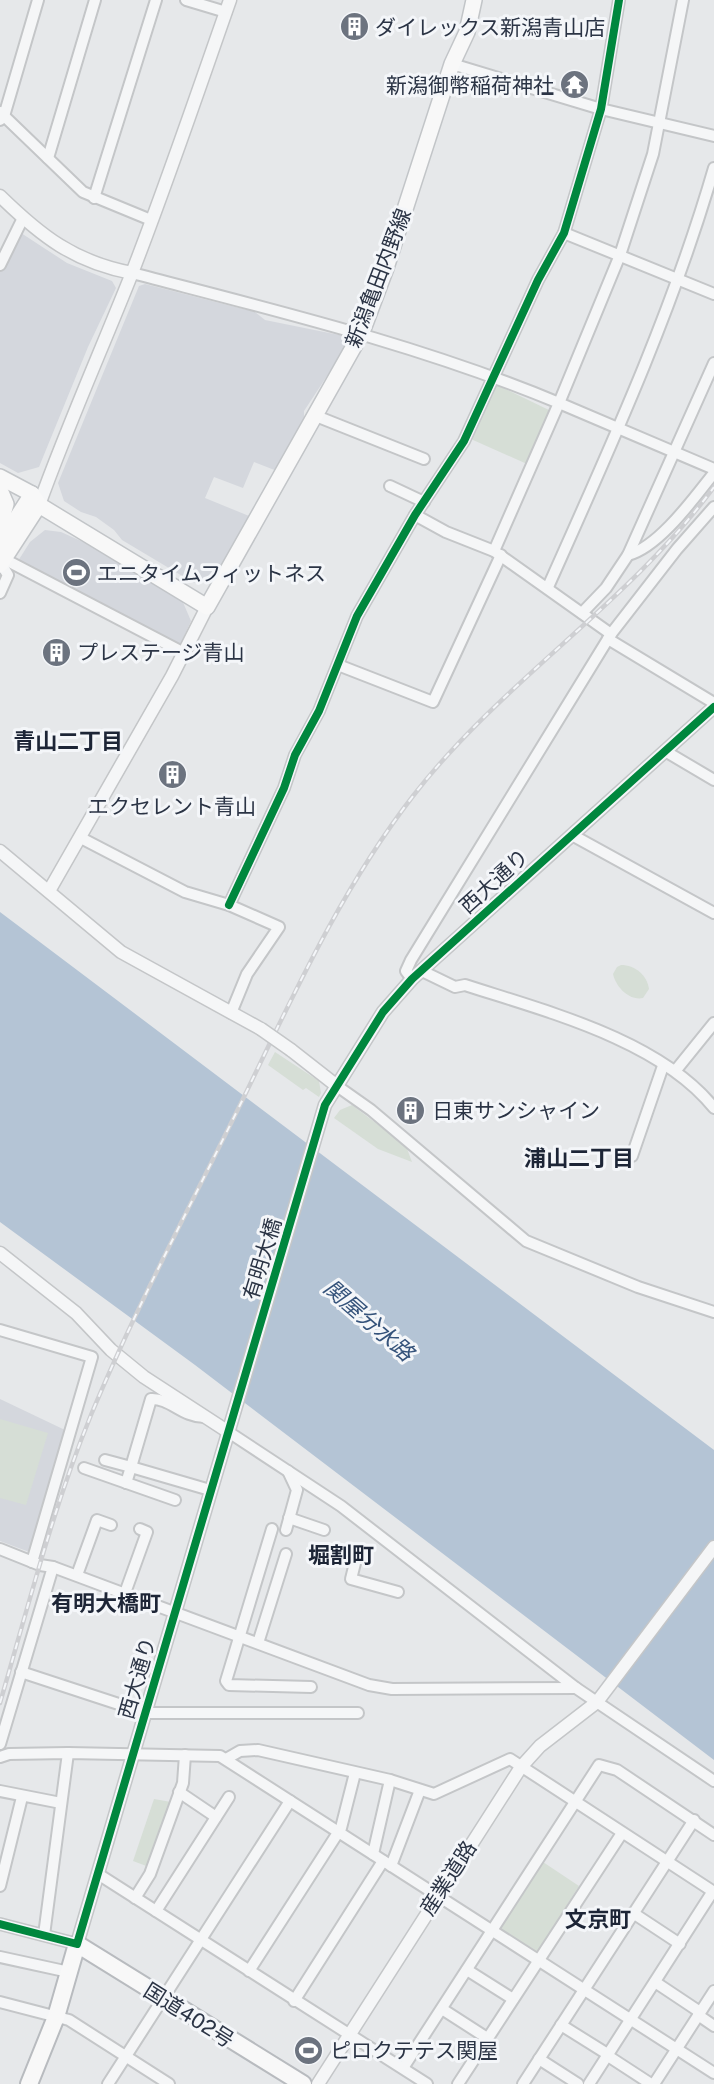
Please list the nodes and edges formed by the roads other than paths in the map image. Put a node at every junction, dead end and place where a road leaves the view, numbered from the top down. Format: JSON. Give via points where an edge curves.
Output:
{"nodes":[{"id":1,"x":38,"y":0,"type":"edge"},
{"id":2,"x":95,"y":0,"type":"edge"},
{"id":3,"x":156,"y":0,"type":"edge"},
{"id":4,"x":186,"y":0,"type":"edge"},
{"id":5,"x":474,"y":0,"type":"edge"},
{"id":6,"x":619,"y":0,"type":"edge"},
{"id":7,"x":683,"y":0,"type":"edge"},
{"id":8,"x":228,"y":6,"type":"edge"},
{"id":9,"x":452,"y":64,"type":"junction"},
{"id":10,"x":601,"y":109,"type":"junction"},
{"id":11,"x":1,"y":116,"type":"edge"},
{"id":12,"x":659,"y":122,"type":"junction"},
{"id":13,"x":714,"y":136,"type":"edge"},
{"id":14,"x":48,"y":158,"type":"junction"},
{"id":15,"x":714,"y":168,"type":"edge"},
{"id":16,"x":0,"y":196,"type":"edge"},
{"id":17,"x":94,"y":198,"type":"junction"},
{"id":18,"x":23,"y":218,"type":"junction"},
{"id":19,"x":151,"y":220,"type":"junction"},
{"id":20,"x":564,"y":233,"type":"junction"},
{"id":21,"x":620,"y":255,"type":"junction"},
{"id":22,"x":0,"y":265,"type":"edge"},
{"id":23,"x":132,"y":273,"type":"junction"},
{"id":24,"x":680,"y":280,"type":"junction"},
{"id":25,"x":714,"y":294,"type":"edge"},
{"id":26,"x":362,"y":332,"type":"junction"},
{"id":27,"x":714,"y":363,"type":"edge"},
{"id":28,"x":495,"y":376,"type":"junction"},
{"id":29,"x":559,"y":403,"type":"junction"},
{"id":30,"x":316,"y":417,"type":"junction"},
{"id":31,"x":619,"y":428,"type":"junction"},
{"id":32,"x":676,"y":453,"type":"junction"},
{"id":33,"x":424,"y":459,"type":"dead end"},
{"id":34,"x":714,"y":471,"type":"edge"},
{"id":35,"x":0,"y":477,"type":"edge"},
{"id":36,"x":390,"y":486,"type":"dead end"},
{"id":37,"x":0,"y":490,"type":"edge"},
{"id":38,"x":38,"y":498,"type":"junction"},
{"id":39,"x":424,"y":502,"type":"junction"},
{"id":40,"x":713,"y":511,"type":"edge"},
{"id":41,"x":415,"y":515,"type":"junction"},
{"id":42,"x":0,"y":525,"type":"edge"},
{"id":43,"x":498,"y":553,"type":"junction"},
{"id":44,"x":628,"y":555,"type":"junction"},
{"id":45,"x":1,"y":558,"type":"edge"},
{"id":46,"x":548,"y":587,"type":"junction"},
{"id":47,"x":0,"y":593,"type":"edge"},
{"id":48,"x":209,"y":605,"type":"junction"},
{"id":49,"x":582,"y":613,"type":"junction"},
{"id":50,"x":610,"y":637,"type":"junction"},
{"id":51,"x":184,"y":653,"type":"junction"},
{"id":52,"x":338,"y":665,"type":"junction"},
{"id":53,"x":714,"y":705,"type":"edge"},
{"id":54,"x":665,"y":751,"type":"junction"},
{"id":55,"x":714,"y":780,"type":"edge"},
{"id":56,"x":572,"y":835,"type":"junction"},
{"id":57,"x":81,"y":838,"type":"junction"},
{"id":58,"x":0,"y":851,"type":"edge"},
{"id":59,"x":49,"y":891,"type":"junction"},
{"id":60,"x":229,"y":905,"type":"junction"},
{"id":61,"x":714,"y":913,"type":"edge"},
{"id":62,"x":422,"y":971,"type":"junction"},
{"id":63,"x":412,"y":980,"type":"junction"},
{"id":64,"x":231,"y":1013,"type":"junction"},
{"id":65,"x":714,"y":1023,"type":"edge"},
{"id":66,"x":663,"y":1066,"type":"junction"},
{"id":67,"x":676,"y":1070,"type":"junction"},
{"id":68,"x":337,"y":1086,"type":"junction"},
{"id":69,"x":326,"y":1105,"type":"joint"},
{"id":70,"x":714,"y":1108,"type":"edge"},
{"id":71,"x":632,"y":1156,"type":"dead end"},
{"id":72,"x":0,"y":1253,"type":"edge"},
{"id":73,"x":714,"y":1312,"type":"edge"},
{"id":74,"x":0,"y":1330,"type":"edge"},
{"id":75,"x":204,"y":1417,"type":"junction"},
{"id":76,"x":229,"y":1427,"type":"junction"},
{"id":77,"x":105,"y":1460,"type":"dead end"},
{"id":78,"x":131,"y":1467,"type":"junction"},
{"id":79,"x":84,"y":1468,"type":"dead end"},
{"id":80,"x":288,"y":1471,"type":"junction"},
{"id":81,"x":126,"y":1483,"type":"junction"},
{"id":82,"x":210,"y":1490,"type":"junction"},
{"id":83,"x":175,"y":1500,"type":"dead end"},
{"id":84,"x":289,"y":1518,"type":"junction"},
{"id":85,"x":111,"y":1525,"type":"dead end"},
{"id":86,"x":272,"y":1529,"type":"dead end"},
{"id":87,"x":140,"y":1530,"type":"dead end"},
{"id":88,"x":286,"y":1530,"type":"dead end"},
{"id":89,"x":324,"y":1530,"type":"dead end"},
{"id":90,"x":714,"y":1546,"type":"edge"},
{"id":91,"x":0,"y":1549,"type":"edge"},
{"id":92,"x":286,"y":1554,"type":"dead end"},
{"id":93,"x":357,"y":1555,"type":"dead end"},
{"id":94,"x":32,"y":1562,"type":"junction"},
{"id":95,"x":53,"y":1566,"type":"junction"},
{"id":96,"x":77,"y":1575,"type":"junction"},
{"id":97,"x":398,"y":1592,"type":"dead end"},
{"id":98,"x":125,"y":1593,"type":"junction"},
{"id":99,"x":175,"y":1612,"type":"junction"},
{"id":100,"x":239,"y":1636,"type":"junction"},
{"id":101,"x":258,"y":1643,"type":"junction"},
{"id":102,"x":21,"y":1672,"type":"junction"},
{"id":103,"x":311,"y":1687,"type":"dead end"},
{"id":104,"x":576,"y":1688,"type":"junction"},
{"id":105,"x":600,"y":1698,"type":"junction"},
{"id":106,"x":146,"y":1713,"type":"junction"},
{"id":107,"x":358,"y":1713,"type":"dead end"},
{"id":108,"x":0,"y":1744,"type":"edge"},
{"id":109,"x":68,"y":1754,"type":"junction"},
{"id":110,"x":134,"y":1754,"type":"junction"},
{"id":111,"x":184,"y":1755,"type":"junction"},
{"id":112,"x":0,"y":1757,"type":"edge"},
{"id":113,"x":226,"y":1759,"type":"junction"},
{"id":114,"x":521,"y":1767,"type":"junction"},
{"id":115,"x":355,"y":1773,"type":"junction"},
{"id":116,"x":390,"y":1780,"type":"junction"},
{"id":117,"x":714,"y":1781,"type":"edge"},
{"id":118,"x":420,"y":1790,"type":"junction"},
{"id":119,"x":0,"y":1791,"type":"edge"},
{"id":120,"x":179,"y":1792,"type":"junction"},
{"id":121,"x":22,"y":1797,"type":"junction"},
{"id":122,"x":229,"y":1797,"type":"dead end"},
{"id":123,"x":290,"y":1802,"type":"junction"},
{"id":124,"x":574,"y":1802,"type":"junction"},
{"id":125,"x":61,"y":1803,"type":"junction"},
{"id":126,"x":216,"y":1817,"type":"junction"},
{"id":127,"x":694,"y":1820,"type":"junction"},
{"id":128,"x":338,"y":1832,"type":"junction"},
{"id":129,"x":622,"y":1833,"type":"junction"},
{"id":130,"x":714,"y":1835,"type":"edge"},
{"id":131,"x":373,"y":1854,"type":"junction"},
{"id":132,"x":666,"y":1862,"type":"junction"},
{"id":133,"x":387,"y":1863,"type":"junction"},
{"id":134,"x":98,"y":1874,"type":"junction"},
{"id":135,"x":0,"y":1886,"type":"edge"},
{"id":136,"x":714,"y":1892,"type":"edge"},
{"id":137,"x":437,"y":1895,"type":"junction"},
{"id":138,"x":135,"y":1898,"type":"junction"},
{"id":139,"x":156,"y":1911,"type":"junction"},
{"id":140,"x":633,"y":1913,"type":"junction"},
{"id":141,"x":0,"y":1924,"type":"edge"},
{"id":142,"x":492,"y":1930,"type":"junction"},
{"id":143,"x":44,"y":1935,"type":"junction"},
{"id":144,"x":201,"y":1941,"type":"junction"},
{"id":145,"x":77,"y":1944,"type":"junction"},
{"id":146,"x":680,"y":1944,"type":"junction"},
{"id":147,"x":0,"y":1958,"type":"edge"},
{"id":148,"x":538,"y":1960,"type":"junction"},
{"id":149,"x":467,"y":1970,"type":"junction"},
{"id":150,"x":249,"y":1971,"type":"junction"},
{"id":151,"x":69,"y":1972,"type":"junction"},
{"id":152,"x":655,"y":1982,"type":"junction"},
{"id":153,"x":584,"y":1989,"type":"junction"},
{"id":154,"x":714,"y":1990,"type":"edge"},
{"id":155,"x":164,"y":1999,"type":"junction"},
{"id":156,"x":513,"y":1999,"type":"junction"},
{"id":157,"x":294,"y":2001,"type":"junction"},
{"id":158,"x":0,"y":2002,"type":"edge"},
{"id":159,"x":442,"y":2009,"type":"junction"},
{"id":160,"x":699,"y":2014,"type":"junction"},
{"id":161,"x":56,"y":2017,"type":"junction"},
{"id":162,"x":631,"y":2019,"type":"junction"},
{"id":163,"x":561,"y":2025,"type":"junction"},
{"id":164,"x":714,"y":2026,"type":"edge"},
{"id":165,"x":347,"y":2035,"type":"junction"},
{"id":166,"x":487,"y":2038,"type":"junction"},
{"id":167,"x":677,"y":2048,"type":"junction"},
{"id":168,"x":608,"y":2055,"type":"junction"},
{"id":169,"x":126,"y":2056,"type":"junction"},
{"id":170,"x":539,"y":2059,"type":"junction"},
{"id":171,"x":403,"y":2068,"type":"junction"},
{"id":172,"x":714,"y":2073,"type":"edge"},
{"id":173,"x":29,"y":2084,"type":"edge"},
{"id":174,"x":108,"y":2084,"type":"edge"},
{"id":175,"x":169,"y":2084,"type":"edge"},
{"id":176,"x":303,"y":2084,"type":"edge"},
{"id":177,"x":318,"y":2084,"type":"edge"},
{"id":178,"x":427,"y":2084,"type":"edge"},
{"id":179,"x":458,"y":2084,"type":"edge"},
{"id":180,"x":523,"y":2084,"type":"edge"},
{"id":181,"x":578,"y":2084,"type":"edge"},
{"id":182,"x":589,"y":2084,"type":"edge"},
{"id":183,"x":652,"y":2084,"type":"edge"}],
"edges":[{"from":1,"to":11,"type":"street"},
{"from":2,"to":14,"type":"street"},
{"from":3,"to":17,"type":"street"},
{"from":4,"to":8,"type":"street"},
{"from":5,"to":9,"type":"main road","name":"新潟亀田内野線","via":[[467,32]]},
{"from":6,"to":10,"type":"street"},
{"from":7,"to":12,"type":"street"},
{"from":8,"to":19,"type":"street"},
{"from":9,"to":10,"type":"street"},
{"from":9,"to":26,"type":"main road","name":"新潟亀田内野線"},
{"from":10,"to":12,"type":"street"},
{"from":10,"to":20,"type":"street"},
{"from":11,"to":14,"type":"street"},
{"from":12,"to":13,"type":"street"},
{"from":12,"to":21,"type":"street","via":[[653,154]]},
{"from":14,"to":17,"type":"street"},
{"from":15,"to":24,"type":"street"},
{"from":16,"to":18,"type":"street"},
{"from":17,"to":19,"type":"street"},
{"from":18,"to":22,"type":"street"},
{"from":18,"to":23,"type":"street","via":[[56,245],[108,269]]},
{"from":19,"to":23,"type":"street"},
{"from":20,"to":21,"type":"street"},
{"from":20,"to":28,"type":"street"},
{"from":21,"to":24,"type":"street"},
{"from":21,"to":29,"type":"street"},
{"from":23,"to":26,"type":"street"},
{"from":23,"to":38,"type":"street"},
{"from":24,"to":25,"type":"street"},
{"from":24,"to":31,"type":"street"},
{"from":26,"to":28,"type":"street"},
{"from":26,"to":30,"type":"main road","name":"新潟亀田内野線"},
{"from":27,"to":32,"type":"street"},
{"from":28,"to":29,"type":"street"},
{"from":28,"to":39,"type":"street","via":[[464,441]]},
{"from":29,"to":31,"type":"street"},
{"from":29,"to":43,"type":"street"},
{"from":30,"to":33,"type":"street"},
{"from":30,"to":48,"type":"main road","name":"新潟亀田内野線"},
{"from":31,"to":32,"type":"street"},
{"from":31,"to":46,"type":"street"},
{"from":32,"to":34,"type":"street"},
{"from":32,"to":44,"type":"street"},
{"from":34,"to":44,"type":"street","via":[[673,521],[640,552]]},
{"from":35,"to":38,"type":"main road"},
{"from":36,"to":39,"type":"street"},
{"from":37,"to":42,"type":"main road","via":[[6,504]]},
{"from":38,"to":45,"type":"main road"},
{"from":38,"to":48,"type":"main road"},
{"from":39,"to":41,"type":"street"},
{"from":40,"to":50,"type":"street","via":[[677,549]]},
{"from":41,"to":43,"type":"street"},
{"from":41,"to":52,"type":"street","via":[[357,616]]},
{"from":43,"to":46,"type":"street"},
{"from":43,"to":52,"type":"street","via":[[433,702]]},
{"from":44,"to":49,"type":"street","via":[[606,588]]},
{"from":45,"to":47,"type":"street","via":[[8,576]]},
{"from":45,"to":51,"type":"street"},
{"from":46,"to":49,"type":"street"},
{"from":48,"to":51,"type":"street"},
{"from":49,"to":50,"type":"street"},
{"from":50,"to":53,"type":"street"},
{"from":50,"to":63,"type":"street","via":[[411,960],[406,971]]},
{"from":51,"to":57,"type":"street"},
{"from":52,"to":60,"type":"street"},
{"from":53,"to":54,"type":"street","name":"西大通り"},
{"from":54,"to":55,"type":"street"},
{"from":54,"to":56,"type":"street","name":"西大通り"},
{"from":56,"to":61,"type":"street"},
{"from":56,"to":62,"type":"street","name":"西大通り"},
{"from":57,"to":59,"type":"street"},
{"from":57,"to":60,"type":"street","via":[[185,892]]},
{"from":58,"to":59,"type":"street"},
{"from":59,"to":64,"type":"street","via":[[121,952]]},
{"from":60,"to":64,"type":"street","via":[[279,927],[247,974]]},
{"from":62,"to":63,"type":"street","name":"西大通り"},
{"from":62,"to":66,"type":"street","via":[[455,987],[465,985],[563,1016],[634,1047]]},
{"from":63,"to":68,"type":"street","name":"西大通り","via":[[383,1011]]},
{"from":64,"to":68,"type":"street","bridge":true,"via":[[261,1029]]},
{"from":65,"to":67,"type":"street"},
{"from":66,"to":67,"type":"street"},
{"from":66,"to":71,"type":"street"},
{"from":67,"to":70,"type":"street"},
{"from":68,"to":69,"type":"street","name":"西大通り"},
{"from":68,"to":73,"type":"street","via":[[371,1110],[526,1241],[638,1287]]},
{"from":69,"to":76,"type":"street","name":"有明大橋"},
{"from":72,"to":75,"type":"street","via":[[76,1313],[144,1377]]},
{"from":74,"to":94,"type":"street","via":[[92,1357]]},
{"from":75,"to":76,"type":"street"},
{"from":75,"to":78,"type":"street","via":[[191,1417],[159,1399],[151,1399]]},
{"from":76,"to":80,"type":"street"},
{"from":76,"to":82,"type":"street","name":"西大通り"},
{"from":77,"to":78,"type":"street"},
{"from":78,"to":81,"type":"street"},
{"from":78,"to":82,"type":"street"},
{"from":79,"to":81,"type":"street"},
{"from":80,"to":84,"type":"street","via":[[297,1490]]},
{"from":80,"to":104,"type":"street","via":[[408,1556]]},
{"from":81,"to":83,"type":"street"},
{"from":82,"to":99,"type":"street","name":"西大通り"},
{"from":84,"to":88,"type":"street"},
{"from":84,"to":89,"type":"street"},
{"from":85,"to":96,"type":"street","via":[[97,1520]]},
{"from":86,"to":100,"type":"street"},
{"from":87,"to":98,"type":"street","via":[[147,1532]]},
{"from":90,"to":105,"type":"street","name":"産業道路"},
{"from":91,"to":94,"type":"street"},
{"from":92,"to":101,"type":"street"},
{"from":93,"to":97,"type":"street","via":[[351,1579]]},
{"from":94,"to":95,"type":"street"},
{"from":95,"to":96,"type":"street"},
{"from":95,"to":102,"type":"street"},
{"from":96,"to":98,"type":"street"},
{"from":98,"to":99,"type":"street"},
{"from":99,"to":100,"type":"street"},
{"from":99,"to":106,"type":"street","name":"西大通り"},
{"from":100,"to":101,"type":"street"},
{"from":100,"to":103,"type":"street","via":[[226,1681],[229,1685]]},
{"from":101,"to":104,"type":"street","via":[[369,1685],[392,1689]]},
{"from":102,"to":106,"type":"street"},
{"from":102,"to":108,"type":"street"},
{"from":104,"to":105,"type":"street"},
{"from":105,"to":114,"type":"street","name":"産業道路","via":[[540,1746]]},
{"from":105,"to":117,"type":"street"},
{"from":106,"to":107,"type":"street"},
{"from":106,"to":110,"type":"street","name":"西大通り"},
{"from":109,"to":110,"type":"street"},
{"from":109,"to":112,"type":"street"},
{"from":109,"to":125,"type":"street"},
{"from":110,"to":111,"type":"street"},
{"from":110,"to":134,"type":"street","name":"西大通り"},
{"from":111,"to":113,"type":"street"},
{"from":111,"to":120,"type":"street"},
{"from":113,"to":115,"type":"street","via":[[240,1751],[258,1750]]},
{"from":113,"to":123,"type":"street"},
{"from":114,"to":118,"type":"street","via":[[510,1759],[442,1792]]},
{"from":114,"to":124,"type":"street"},
{"from":114,"to":137,"type":"street","name":"産業道路"},
{"from":115,"to":116,"type":"street"},
{"from":115,"to":128,"type":"street"},
{"from":116,"to":118,"type":"street"},
{"from":116,"to":131,"type":"street"},
{"from":118,"to":133,"type":"street"},
{"from":119,"to":121,"type":"street"},
{"from":120,"to":126,"type":"street"},
{"from":120,"to":138,"type":"street","via":[[150,1874]]},
{"from":121,"to":125,"type":"street"},
{"from":121,"to":135,"type":"street"},
{"from":122,"to":126,"type":"street"},
{"from":123,"to":128,"type":"street"},
{"from":123,"to":144,"type":"street"},
{"from":124,"to":127,"type":"street","via":[[598,1765],[617,1770]]},
{"from":124,"to":129,"type":"street"},
{"from":124,"to":142,"type":"street"},
{"from":125,"to":143,"type":"street"},
{"from":126,"to":139,"type":"street"},
{"from":127,"to":130,"type":"street"},
{"from":127,"to":132,"type":"street"},
{"from":128,"to":131,"type":"street"},
{"from":128,"to":150,"type":"street"},
{"from":129,"to":132,"type":"street"},
{"from":129,"to":148,"type":"street"},
{"from":131,"to":133,"type":"street"},
{"from":132,"to":136,"type":"street"},
{"from":132,"to":140,"type":"street"},
{"from":133,"to":137,"type":"street"},
{"from":133,"to":157,"type":"street"},
{"from":134,"to":138,"type":"street"},
{"from":134,"to":145,"type":"street","name":"西大通り"},
{"from":136,"to":146,"type":"street"},
{"from":137,"to":142,"type":"street"},
{"from":137,"to":165,"type":"street","name":"産業道路"},
{"from":138,"to":139,"type":"street"},
{"from":139,"to":144,"type":"street"},
{"from":140,"to":146,"type":"street"},
{"from":140,"to":153,"type":"street"},
{"from":141,"to":143,"type":"street"},
{"from":142,"to":148,"type":"street"},
{"from":142,"to":149,"type":"street"},
{"from":143,"to":145,"type":"street"},
{"from":144,"to":150,"type":"street"},
{"from":144,"to":155,"type":"street"},
{"from":145,"to":151,"type":"highway","name":"西大通り"},
{"from":145,"to":155,"type":"highway","name":"国道402号"},
{"from":146,"to":152,"type":"street"},
{"from":147,"to":151,"type":"street"},
{"from":148,"to":153,"type":"street"},
{"from":148,"to":156,"type":"street"},
{"from":149,"to":156,"type":"street"},
{"from":149,"to":159,"type":"street"},
{"from":150,"to":157,"type":"street"},
{"from":151,"to":161,"type":"highway","name":"西大通り"},
{"from":152,"to":160,"type":"street"},
{"from":152,"to":162,"type":"street"},
{"from":153,"to":162,"type":"street"},
{"from":153,"to":163,"type":"street"},
{"from":154,"to":160,"type":"street"},
{"from":155,"to":169,"type":"street"},
{"from":155,"to":176,"type":"highway","name":"国道402号"},
{"from":156,"to":166,"type":"street"},
{"from":157,"to":165,"type":"street"},
{"from":158,"to":161,"type":"street"},
{"from":159,"to":166,"type":"street"},
{"from":159,"to":171,"type":"street"},
{"from":160,"to":164,"type":"street"},
{"from":160,"to":167,"type":"street"},
{"from":161,"to":169,"type":"street","via":[[69,2020]]},
{"from":161,"to":173,"type":"highway","name":"西大通り"},
{"from":162,"to":167,"type":"street"},
{"from":162,"to":168,"type":"street"},
{"from":163,"to":168,"type":"street"},
{"from":163,"to":170,"type":"street"},
{"from":165,"to":171,"type":"street"},
{"from":165,"to":177,"type":"street","name":"産業道路"},
{"from":166,"to":179,"type":"street"},
{"from":167,"to":172,"type":"street"},
{"from":167,"to":183,"type":"street"},
{"from":168,"to":182,"type":"street"},
{"from":168,"to":183,"type":"street"},
{"from":169,"to":174,"type":"street"},
{"from":169,"to":175,"type":"street"},
{"from":170,"to":180,"type":"street"},
{"from":170,"to":181,"type":"street"},
{"from":171,"to":178,"type":"street"}]}
